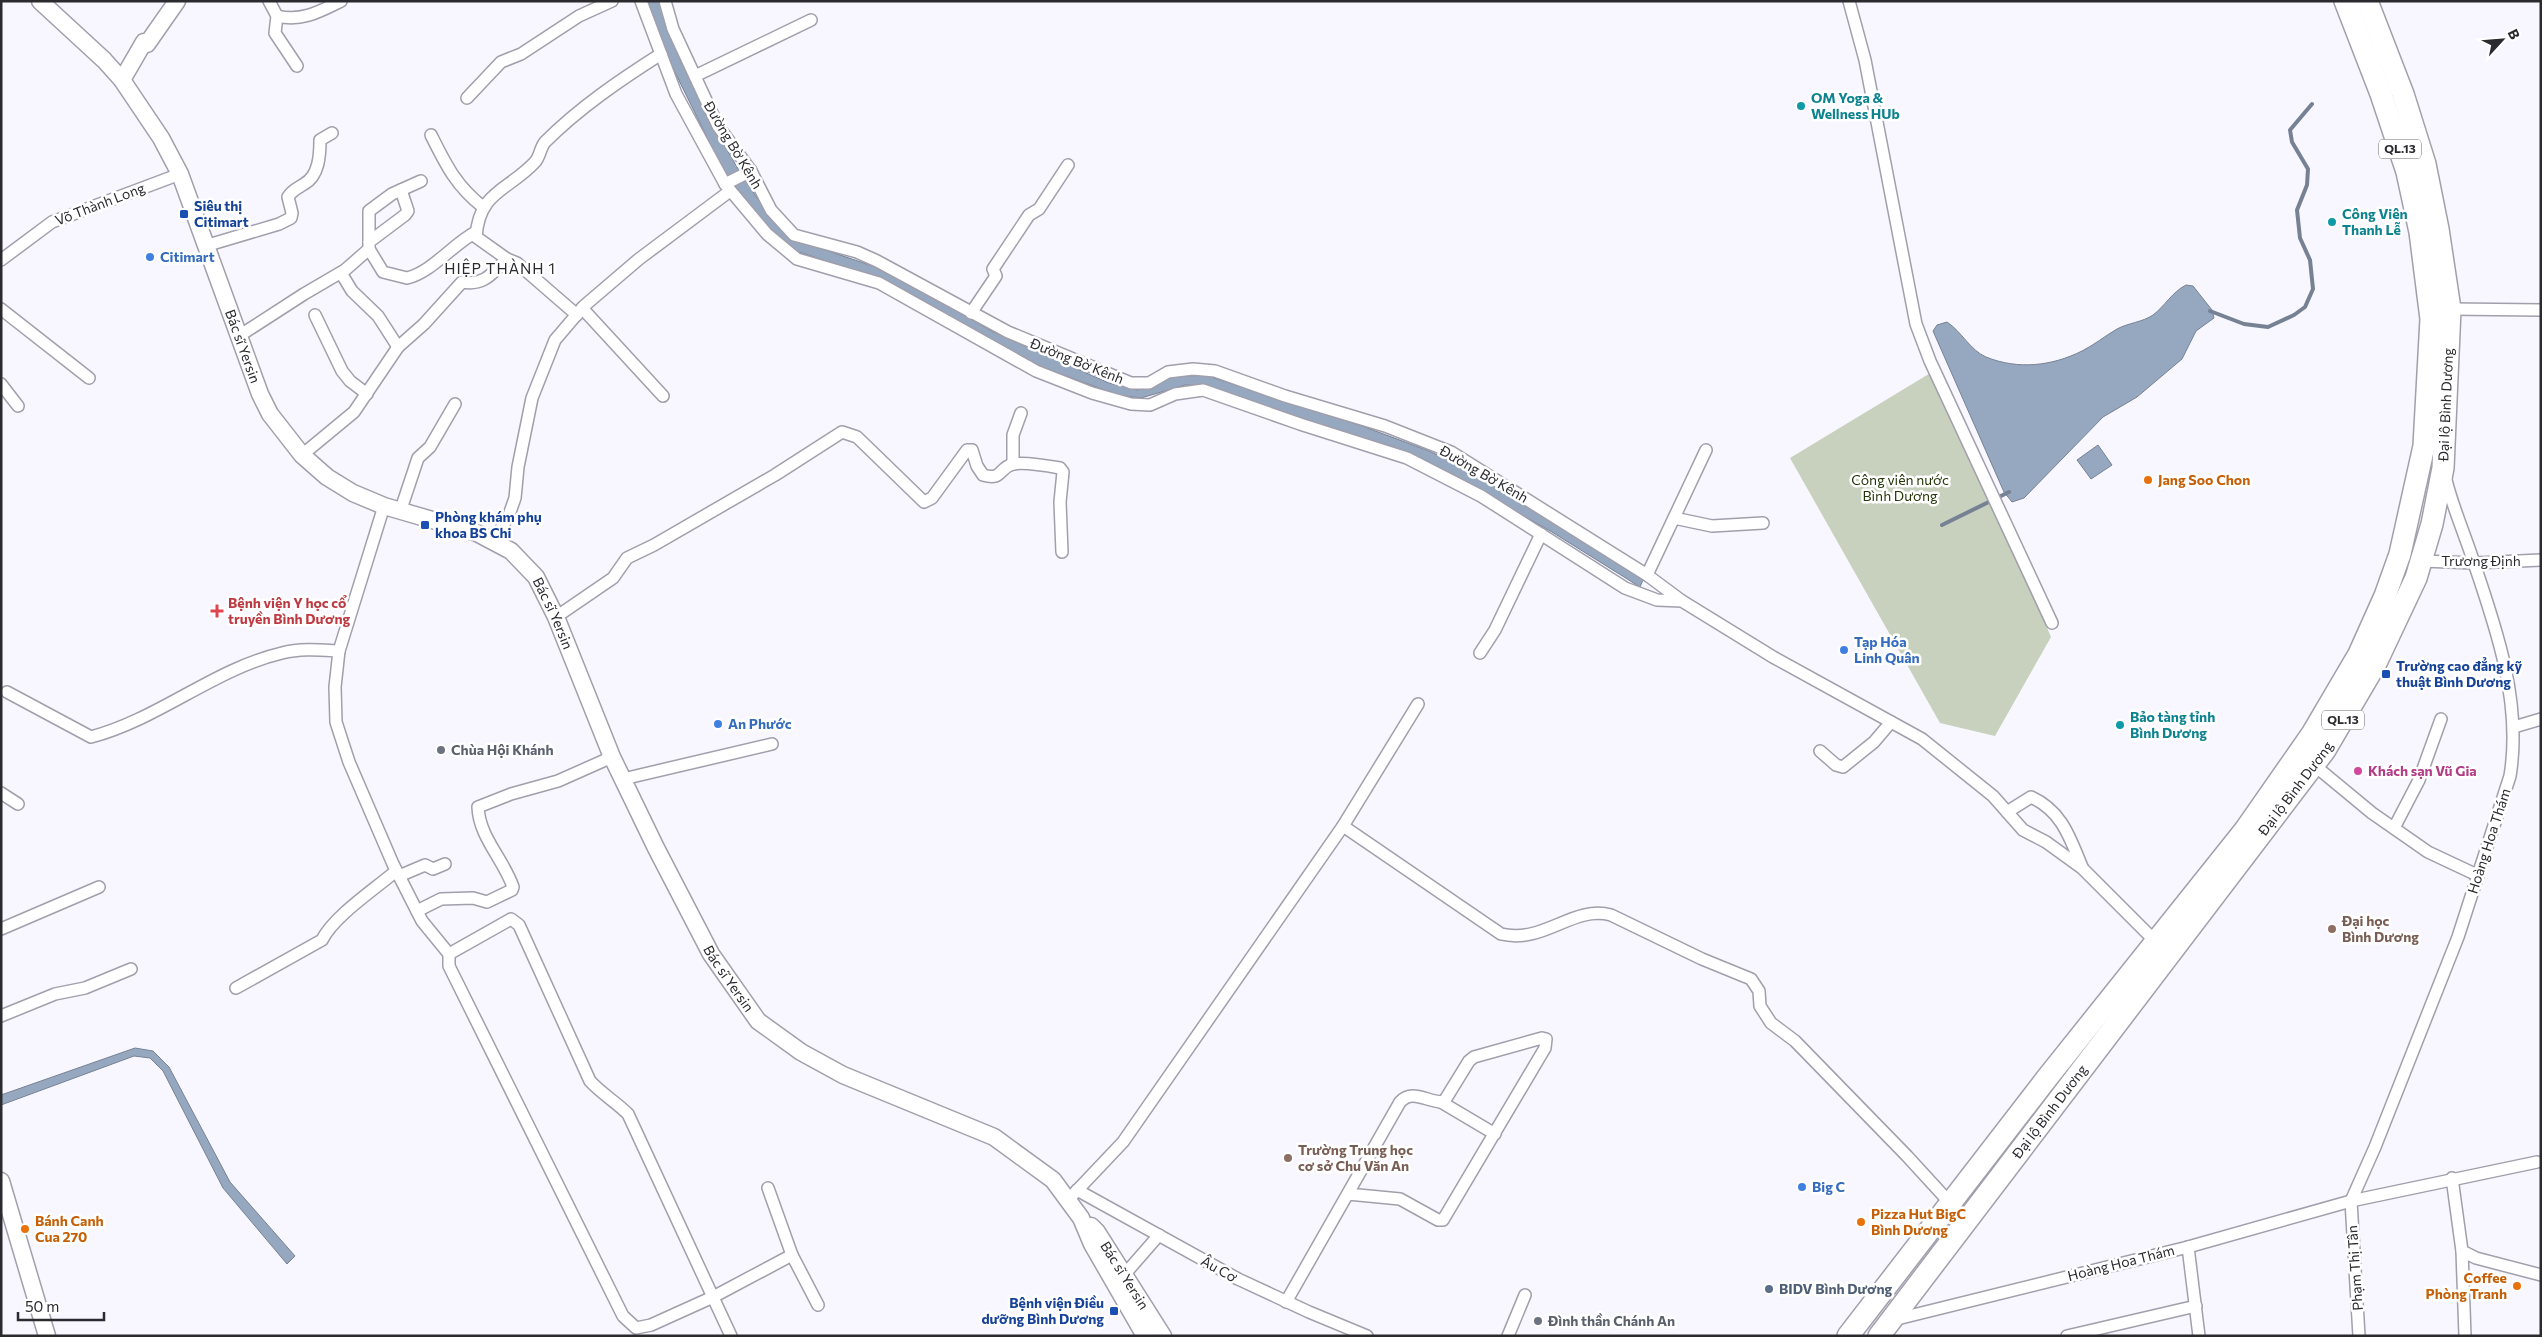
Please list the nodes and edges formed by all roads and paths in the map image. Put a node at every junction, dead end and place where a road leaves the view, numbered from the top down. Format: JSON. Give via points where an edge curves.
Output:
{"nodes":[{"id":1,"x":40,"y":1,"type":"edge"},
{"id":2,"x":177,"y":1,"type":"edge"},
{"id":3,"x":270,"y":1,"type":"edge"},
{"id":4,"x":341,"y":1,"type":"edge"},
{"id":5,"x":612,"y":1,"type":"edge"},
{"id":6,"x":641,"y":1,"type":"edge"},
{"id":7,"x":664,"y":1,"type":"edge"},
{"id":8,"x":1849,"y":1,"type":"edge"},
{"id":9,"x":2345,"y":1,"type":"edge"},
{"id":10,"x":2367,"y":1,"type":"edge"},
{"id":11,"x":277,"y":16,"type":"junction"},
{"id":12,"x":811,"y":20,"type":"dead end"},
{"id":13,"x":661,"y":54,"type":"junction"},
{"id":14,"x":298,"y":66,"type":"dead end"},
{"id":15,"x":695,"y":76,"type":"junction"},
{"id":16,"x":122,"y":80,"type":"junction"},
{"id":17,"x":467,"y":98,"type":"dead end"},
{"id":18,"x":332,"y":133,"type":"dead end"},
{"id":19,"x":431,"y":135,"type":"dead end"},
{"id":20,"x":1068,"y":165,"type":"dead end"},
{"id":21,"x":748,"y":172,"type":"junction"},
{"id":22,"x":180,"y":174,"type":"junction"},
{"id":23,"x":421,"y":180,"type":"dead end"},
{"id":24,"x":728,"y":186,"type":"junction"},
{"id":25,"x":401,"y":190,"type":"junction"},
{"id":26,"x":483,"y":207,"type":"junction"},
{"id":27,"x":476,"y":232,"type":"junction"},
{"id":28,"x":369,"y":245,"type":"junction"},
{"id":29,"x":206,"y":246,"type":"junction"},
{"id":30,"x":507,"y":259,"type":"junction"},
{"id":31,"x":1,"y":260,"type":"edge"},
{"id":32,"x":341,"y":273,"type":"junction"},
{"id":33,"x":1,"y":309,"type":"edge"},
{"id":34,"x":2450,"y":309,"type":"junction"},
{"id":35,"x":2541,"y":310,"type":"edge"},
{"id":36,"x":580,"y":311,"type":"junction"},
{"id":37,"x":971,"y":313,"type":"junction"},
{"id":38,"x":315,"y":314,"type":"dead end"},
{"id":39,"x":239,"y":336,"type":"junction"},
{"id":40,"x":398,"y":347,"type":"junction"},
{"id":41,"x":89,"y":378,"type":"dead end"},
{"id":42,"x":1,"y":384,"type":"edge"},
{"id":43,"x":367,"y":394,"type":"junction"},
{"id":44,"x":663,"y":396,"type":"dead end"},
{"id":45,"x":455,"y":404,"type":"dead end"},
{"id":46,"x":18,"y":406,"type":"dead end"},
{"id":47,"x":1021,"y":413,"type":"dead end"},
{"id":48,"x":1706,"y":450,"type":"dead end"},
{"id":49,"x":302,"y":454,"type":"junction"},
{"id":50,"x":1014,"y":464,"type":"junction"},
{"id":51,"x":2443,"y":468,"type":"junction"},
{"id":52,"x":384,"y":506,"type":"junction"},
{"id":53,"x":401,"y":509,"type":"junction"},
{"id":54,"x":1674,"y":518,"type":"junction"},
{"id":55,"x":1763,"y":523,"type":"dead end"},
{"id":56,"x":1541,"y":534,"type":"junction"},
{"id":57,"x":494,"y":541,"type":"junction"},
{"id":58,"x":1062,"y":552,"type":"dead end"},
{"id":59,"x":2400,"y":554,"type":"junction"},
{"id":60,"x":2541,"y":560,"type":"edge"},
{"id":61,"x":2422,"y":561,"type":"junction"},
{"id":62,"x":2474,"y":563,"type":"junction"},
{"id":63,"x":1646,"y":575,"type":"junction"},
{"id":64,"x":1682,"y":601,"type":"junction"},
{"id":65,"x":556,"y":617,"type":"junction"},
{"id":66,"x":2052,"y":623,"type":"dead end"},
{"id":67,"x":339,"y":651,"type":"junction"},
{"id":68,"x":1480,"y":653,"type":"dead end"},
{"id":69,"x":8,"y":692,"type":"dead end"},
{"id":70,"x":1418,"y":704,"type":"dead end"},
{"id":71,"x":2541,"y":719,"type":"edge"},
{"id":72,"x":2441,"y":720,"type":"dead end"},
{"id":73,"x":1892,"y":722,"type":"junction"},
{"id":74,"x":2514,"y":727,"type":"junction"},
{"id":75,"x":772,"y":744,"type":"dead end"},
{"id":76,"x":1820,"y":751,"type":"dead end"},
{"id":77,"x":612,"y":757,"type":"junction"},
{"id":78,"x":2314,"y":765,"type":"junction"},
{"id":79,"x":622,"y":778,"type":"junction"},
{"id":80,"x":1,"y":793,"type":"edge"},
{"id":81,"x":18,"y":804,"type":"dead end"},
{"id":82,"x":2007,"y":812,"type":"junction"},
{"id":83,"x":1343,"y":826,"type":"junction"},
{"id":84,"x":2394,"y":828,"type":"junction"},
{"id":85,"x":445,"y":864,"type":"dead end"},
{"id":86,"x":2082,"y":868,"type":"junction"},
{"id":87,"x":398,"y":874,"type":"junction"},
{"id":88,"x":2477,"y":875,"type":"junction"},
{"id":89,"x":99,"y":886,"type":"dead end"},
{"id":90,"x":417,"y":911,"type":"junction"},
{"id":91,"x":1,"y":929,"type":"edge"},
{"id":92,"x":2156,"y":943,"type":"junction"},
{"id":93,"x":449,"y":954,"type":"junction"},
{"id":94,"x":132,"y":969,"type":"dead end"},
{"id":95,"x":236,"y":988,"type":"dead end"},
{"id":96,"x":1,"y":1016,"type":"edge"},
{"id":97,"x":1441,"y":1102,"type":"junction"},
{"id":98,"x":1495,"y":1134,"type":"junction"},
{"id":99,"x":2537,"y":1162,"type":"dead end"},
{"id":100,"x":2452,"y":1178,"type":"junction"},
{"id":101,"x":1,"y":1181,"type":"edge"},
{"id":102,"x":768,"y":1188,"type":"dead end"},
{"id":103,"x":1073,"y":1194,"type":"junction"},
{"id":104,"x":1348,"y":1194,"type":"junction"},
{"id":105,"x":2351,"y":1201,"type":"junction"},
{"id":106,"x":1951,"y":1204,"type":"junction"},
{"id":107,"x":1081,"y":1218,"type":"junction"},
{"id":108,"x":1159,"y":1235,"type":"junction"},
{"id":109,"x":2188,"y":1246,"type":"junction"},
{"id":110,"x":2462,"y":1250,"type":"junction"},
{"id":111,"x":792,"y":1255,"type":"junction"},
{"id":112,"x":1124,"y":1274,"type":"junction"},
{"id":113,"x":2541,"y":1275,"type":"edge"},
{"id":114,"x":1524,"y":1295,"type":"dead end"},
{"id":115,"x":713,"y":1297,"type":"junction"},
{"id":116,"x":1286,"y":1302,"type":"junction"},
{"id":117,"x":818,"y":1305,"type":"dead end"},
{"id":118,"x":2196,"y":1306,"type":"junction"},
{"id":119,"x":1885,"y":1328,"type":"edge"},
{"id":120,"x":1852,"y":1330,"type":"edge"},
{"id":121,"x":1152,"y":1333,"type":"edge"},
{"id":122,"x":48,"y":1336,"type":"edge"},
{"id":123,"x":731,"y":1336,"type":"edge"},
{"id":124,"x":1367,"y":1336,"type":"edge"},
{"id":125,"x":1508,"y":1336,"type":"edge"},
{"id":126,"x":1837,"y":1336,"type":"edge"},
{"id":127,"x":2067,"y":1336,"type":"edge"},
{"id":128,"x":2199,"y":1336,"type":"edge"},
{"id":129,"x":2359,"y":1336,"type":"edge"},
{"id":130,"x":2465,"y":1336,"type":"edge"}],
"edges":[{"from":1,"to":16,"type":"main road","name":"Bác sĩ Yersin"},
{"from":2,"to":16,"type":"main road","via":[[147,44],[144,42]]},
{"from":3,"to":11,"type":"street"},
{"from":4,"to":11,"type":"street","via":[[306,17],[287,19]]},
{"from":5,"to":17,"type":"street","via":[[579,16],[521,54],[501,62]]},
{"from":6,"to":13,"type":"street"},
{"from":7,"to":15,"type":"street","name":"Đường Bờ Kênh"},
{"from":8,"to":66,"type":"street","via":[[1865,60],[1916,324],[1930,361]]},
{"from":9,"to":59,"type":"highway","name":"Đại lộ Bình Dương","number":"QL.13","via":[[2407,172],[2420,232],[2431,319],[2424,446]]},
{"from":10,"to":34,"type":"highway","name":"Đại lộ Bình Dương","number":"QL.13","via":[[2403,94],[2425,164]]},
{"from":11,"to":14,"type":"street","via":[[274,33]]},
{"from":12,"to":15,"type":"street"},
{"from":13,"to":24,"type":"street","via":[[676,94]]},
{"from":13,"to":26,"type":"street","via":[[617,81],[568,121],[543,144],[536,161]]},
{"from":15,"to":21,"type":"street","name":"Đường Bờ Kênh","via":[[718,126]]},
{"from":16,"to":22,"type":"main road","name":"Bác sĩ Yersin","via":[[161,138]]},
{"from":18,"to":29,"type":"street","via":[[320,140],[320,156],[311,179],[290,192],[291,218]]},
{"from":19,"to":26,"type":"street","via":[[452,177]]},
{"from":20,"to":37,"type":"street","via":[[993,269],[996,276]]},
{"from":21,"to":24,"type":"street"},
{"from":21,"to":37,"type":"street","name":"Đường Bờ Kênh","via":[[771,210],[794,235],[857,252]]},
{"from":22,"to":29,"type":"main road","name":"Bác sĩ Yersin"},
{"from":22,"to":31,"type":"street","name":"Võ Thành Long","via":[[52,222]]},
{"from":23,"to":25,"type":"street"},
{"from":24,"to":36,"type":"street"},
{"from":24,"to":56,"type":"street","via":[[767,234],[797,259],[879,283],[1036,371],[1092,394],[1131,404],[1150,405],[1175,394],[1203,390],[1407,458],[1481,496]]},
{"from":25,"to":28,"type":"street","via":[[369,211]]},
{"from":25,"to":28,"type":"street","via":[[408,211]]},
{"from":26,"to":27,"type":"street","via":[[477,219]]},
{"from":27,"to":28,"type":"street","via":[[407,278],[383,272]]},
{"from":27,"to":30,"type":"street","via":[[482,243]]},
{"from":28,"to":32,"type":"street"},
{"from":29,"to":39,"type":"main road","name":"Bác sĩ Yersin"},
{"from":30,"to":36,"type":"street"},
{"from":30,"to":40,"type":"street","via":[[485,280],[475,284],[462,282]]},
{"from":32,"to":39,"type":"street"},
{"from":32,"to":40,"type":"street","via":[[352,292],[378,316]]},
{"from":33,"to":41,"type":"street"},
{"from":34,"to":35,"type":"street"},
{"from":34,"to":51,"type":"highway","name":"Đại lộ Bình Dương","number":"QL.13"},
{"from":36,"to":44,"type":"street"},
{"from":36,"to":57,"type":"street","via":[[555,340],[532,398],[515,498]]},
{"from":37,"to":63,"type":"street","name":"Đường Bờ Kênh","via":[[1008,332],[1131,383],[1149,382],[1168,372],[1215,371],[1385,426],[1451,452]]},
{"from":38,"to":43,"type":"street","via":[[342,371]]},
{"from":39,"to":49,"type":"main road","name":"Bác sĩ Yersin","via":[[270,414]]},
{"from":40,"to":43,"type":"street"},
{"from":42,"to":46,"type":"street"},
{"from":43,"to":49,"type":"street","via":[[354,412]]},
{"from":45,"to":53,"type":"street","via":[[430,447],[418,458]]},
{"from":47,"to":50,"type":"street","via":[[1013,435]]},
{"from":48,"to":54,"type":"street"},
{"from":49,"to":52,"type":"main road","name":"Bác sĩ Yersin","via":[[327,477]]},
{"from":50,"to":58,"type":"street","via":[[1060,468],[1063,472],[1060,502]]},
{"from":50,"to":65,"type":"street","via":[[992,478],[983,475],[972,450],[967,450],[932,498],[924,502],[857,437],[842,432],[774,475],[628,558],[613,578]]},
{"from":51,"to":61,"type":"highway","name":"Đại lộ Bình Dương","number":"QL.13"},
{"from":51,"to":62,"type":"street","name":"Hoàng Hoa Thám"},
{"from":52,"to":53,"type":"main road","name":"Bác sĩ Yersin"},
{"from":52,"to":67,"type":"street"},
{"from":53,"to":57,"type":"main road","name":"Bác sĩ Yersin","via":[[477,532]]},
{"from":54,"to":55,"type":"street","via":[[1712,526]]},
{"from":54,"to":63,"type":"street"},
{"from":56,"to":64,"type":"street","via":[[1625,588],[1657,600]]},
{"from":56,"to":68,"type":"street","via":[[1496,630]]},
{"from":57,"to":65,"type":"main road","name":"Bác sĩ Yersin","via":[[511,551],[536,577]]},
{"from":59,"to":61,"type":"highway"},
{"from":59,"to":92,"type":"highway","name":"Đại lộ Bình Dương","number":"QL.13","via":[[2359,654],[2312,734],[2245,830]]},
{"from":60,"to":62,"type":"street","name":"Trương Định"},
{"from":61,"to":62,"type":"street","name":"Trương Định"},
{"from":61,"to":78,"type":"highway","name":"Đại lộ Bình Dương","number":"QL.13","via":[[2376,665]]},
{"from":62,"to":74,"type":"street","name":"Hoàng Hoa Thám","via":[[2503,661]]},
{"from":63,"to":64,"type":"street","name":"Đường Bờ Kênh"},
{"from":64,"to":73,"type":"street","name":"Đường Bờ Kênh","via":[[1773,657]]},
{"from":65,"to":77,"type":"main road","name":"Bác sĩ Yersin"},
{"from":67,"to":69,"type":"street","via":[[313,649],[260,659],[132,722],[91,737]]},
{"from":67,"to":87,"type":"street","via":[[336,722],[349,762]]},
{"from":70,"to":83,"type":"street"},
{"from":71,"to":74,"type":"street"},
{"from":72,"to":84,"type":"street","via":[[2419,780]]},
{"from":73,"to":76,"type":"street","via":[[1874,742],[1843,767]]},
{"from":73,"to":82,"type":"street","name":"Đường Bờ Kênh","via":[[1922,739],[1993,796]]},
{"from":74,"to":88,"type":"street","name":"Hoàng Hoa Thám","via":[[2510,776]]},
{"from":75,"to":79,"type":"street"},
{"from":77,"to":79,"type":"main road","name":"Bác sĩ Yersin"},
{"from":77,"to":90,"type":"street","via":[[558,781],[511,794],[478,808],[486,835],[509,877],[512,890],[487,902],[473,898],[441,899]]},
{"from":78,"to":84,"type":"street"},
{"from":78,"to":119,"type":"highway","name":"Đại lộ Bình Dương","number":"QL.13"},
{"from":79,"to":103,"type":"main road","name":"Bác sĩ Yersin","via":[[711,954],[758,1020],[801,1052],[843,1076],[994,1138]]},
{"from":80,"to":81,"type":"street"},
{"from":82,"to":86,"type":"street","name":"Đường Bờ Kênh","via":[[2023,830]]},
{"from":82,"to":86,"type":"street","via":[[2031,797],[2046,804],[2067,830]]},
{"from":83,"to":103,"type":"street","via":[[1123,1142]]},
{"from":83,"to":106,"type":"street","via":[[1501,934],[1514,937],[1534,935],[1597,912],[1611,915],[1751,979],[1759,991],[1760,1006],[1771,1023],[1795,1041]]},
{"from":84,"to":88,"type":"street","via":[[2428,852]]},
{"from":85,"to":87,"type":"street","via":[[433,869],[425,865]]},
{"from":86,"to":92,"type":"street"},
{"from":87,"to":90,"type":"street"},
{"from":87,"to":95,"type":"street","via":[[340,918],[322,940]]},
{"from":88,"to":105,"type":"street","name":"Hoàng Hoa Thám","via":[[2458,937]]},
{"from":89,"to":91,"type":"street"},
{"from":90,"to":93,"type":"street"},
{"from":92,"to":106,"type":"highway","name":"Đại lộ Bình Dương","number":"QL.13"},
{"from":93,"to":115,"type":"street","via":[[449,966],[623,1316],[636,1328],[651,1325]]},
{"from":93,"to":115,"type":"street","via":[[512,919],[519,925],[590,1081],[601,1094],[628,1114]]},
{"from":94,"to":96,"type":"street"},
{"from":97,"to":98,"type":"street"},
{"from":97,"to":98,"type":"street","via":[[1474,1057],[1546,1039],[1545,1048]]},
{"from":97,"to":104,"type":"street","via":[[1411,1096],[1404,1098]]},
{"from":98,"to":104,"type":"street","via":[[1444,1220],[1438,1220],[1400,1199]]},
{"from":99,"to":100,"type":"street","name":"Hoàng Hoa Thám"},
{"from":100,"to":105,"type":"street","name":"Hoàng Hoa Thám"},
{"from":100,"to":110,"type":"street"},
{"from":101,"to":122,"type":"main road"},
{"from":102,"to":111,"type":"street"},
{"from":103,"to":107,"type":"main road","name":"Bác sĩ Yersin"},
{"from":103,"to":108,"type":"street","name":"Âu Cơ"},
{"from":104,"to":116,"type":"street"},
{"from":105,"to":109,"type":"street","name":"Hoàng Hoa Thám"},
{"from":105,"to":129,"type":"street","name":"Phạm Thị Tân"},
{"from":106,"to":120,"type":"highway","name":"Đại lộ Bình Dương","number":"QL.13"},
{"from":107,"to":112,"type":"main road","name":"Bác sĩ Yersin","via":[[1097,1232]]},
{"from":107,"to":121,"type":"main road","name":"Bác sĩ Yersin","via":[[1092,1244]]},
{"from":108,"to":112,"type":"street"},
{"from":108,"to":116,"type":"street","name":"Âu Cơ"},
{"from":109,"to":118,"type":"street"},
{"from":109,"to":119,"type":"street","name":"Hoàng Hoa Thám"},
{"from":110,"to":113,"type":"street","via":[[2476,1258]]},
{"from":110,"to":130,"type":"street"},
{"from":111,"to":115,"type":"street"},
{"from":111,"to":117,"type":"street"},
{"from":112,"to":121,"type":"main road","name":"Bác sĩ Yersin"},
{"from":114,"to":125,"type":"street"},
{"from":115,"to":123,"type":"street"},
{"from":116,"to":124,"type":"street","name":"Âu Cơ"},
{"from":118,"to":127,"type":"street"},
{"from":118,"to":128,"type":"street"},
{"from":120,"to":126,"type":"highway","name":"Đại lộ Bình Dương","number":"QL.13","via":[[1844,1327]]}]}
